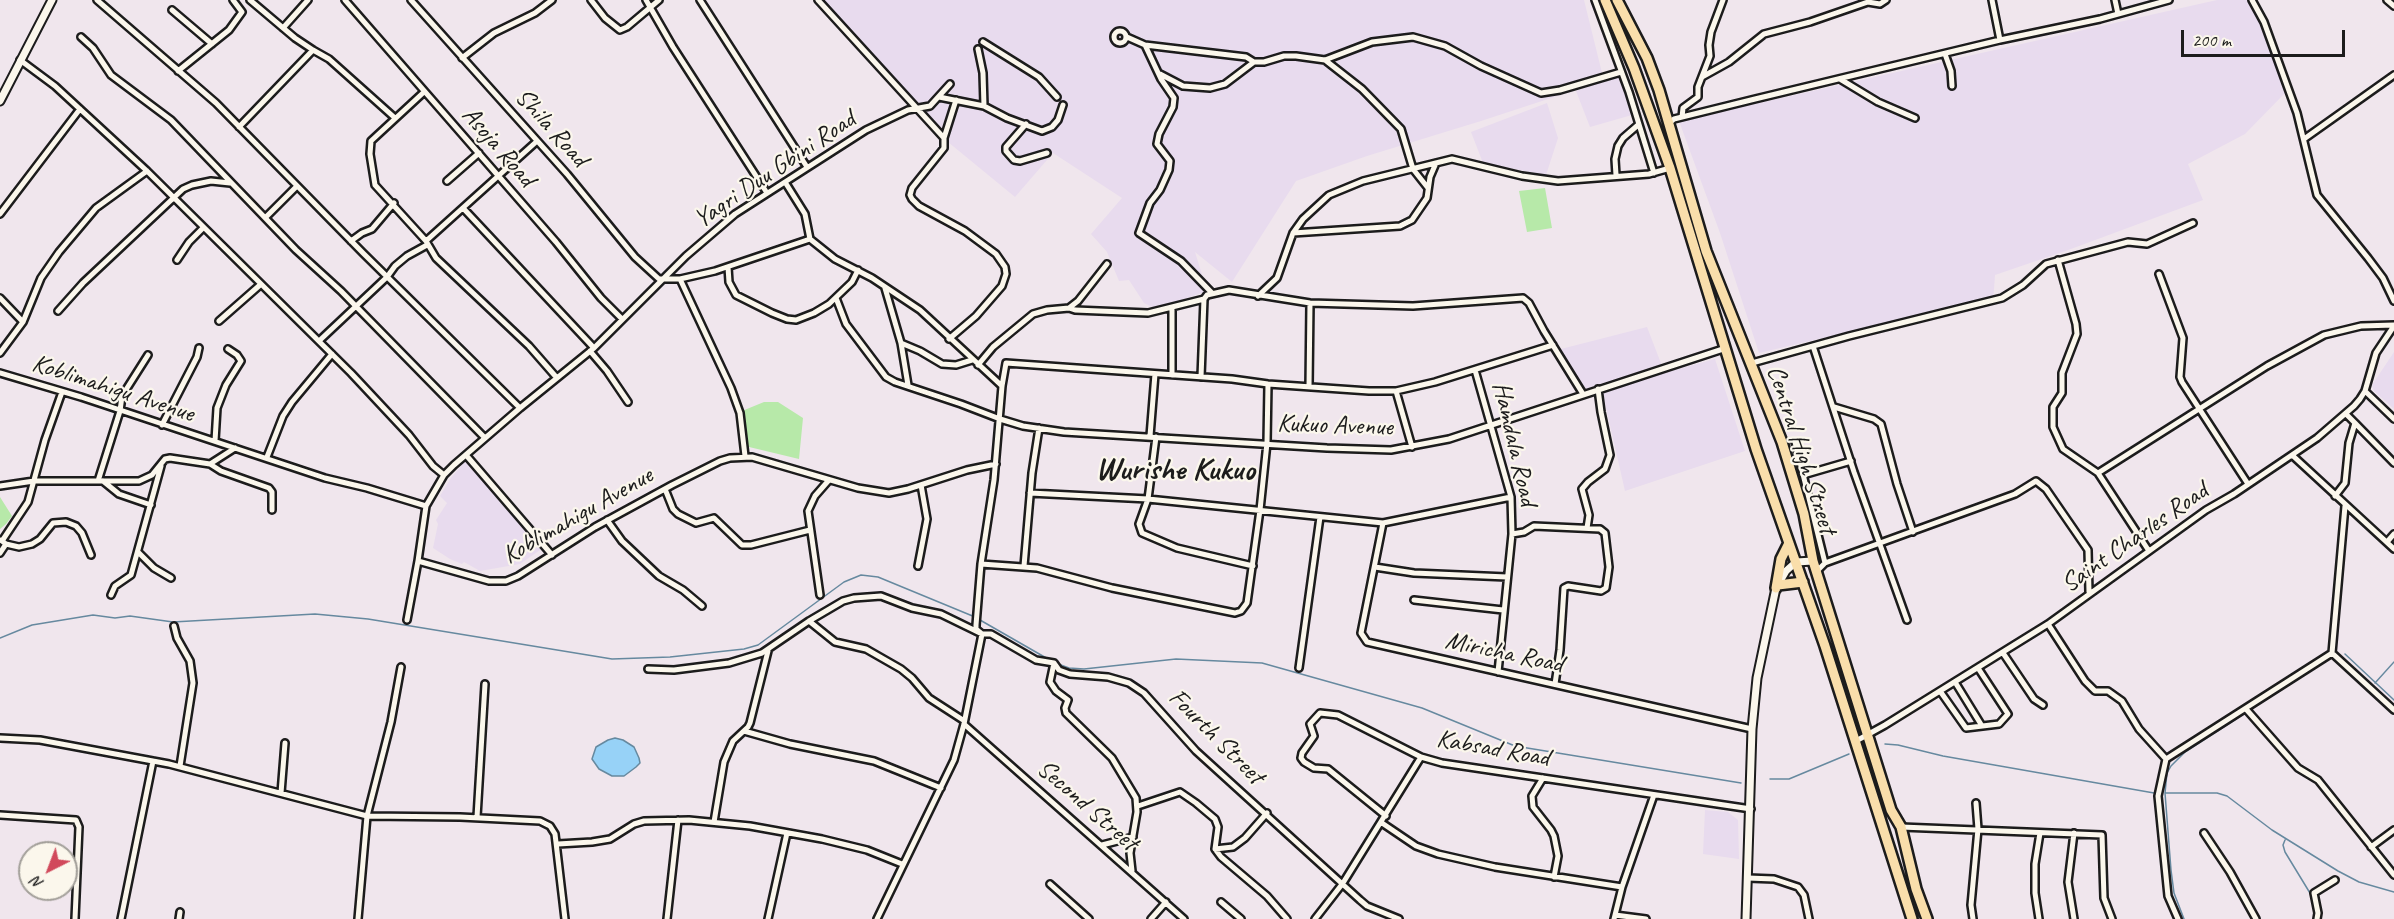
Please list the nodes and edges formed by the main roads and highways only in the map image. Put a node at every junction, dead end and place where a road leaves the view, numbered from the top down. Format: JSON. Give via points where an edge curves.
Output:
{"nodes":[{"id":1,"x":1605,"y":0,"type":"edge"},
{"id":2,"x":1617,"y":0,"type":"edge"},
{"id":3,"x":1627,"y":51,"type":"junction"},
{"id":4,"x":1644,"y":51,"type":"junction"},
{"id":5,"x":1807,"y":536,"type":"junction"},
{"id":6,"x":1788,"y":541,"type":"junction"},
{"id":7,"x":1803,"y":582,"type":"junction"},
{"id":8,"x":1912,"y":919,"type":"edge"},
{"id":9,"x":1927,"y":919,"type":"edge"}],
"edges":[{"from":1,"to":3,"type":"highway","name":"Central High Street"},
{"from":2,"to":4,"type":"highway","name":"Central High Street"},
{"from":3,"to":4,"type":"highway"},
{"from":3,"to":6,"type":"highway","name":"Central High Street","via":[[1670,168]]},
{"from":4,"to":5,"type":"highway","name":"Central High Street","via":[[1707,250],[1785,451]]},
{"from":5,"to":6,"type":"highway"},
{"from":5,"to":9,"type":"highway","name":"Central High Street"},
{"from":6,"to":7,"type":"highway","name":"Central High Street"},
{"from":6,"to":7,"type":"highway","via":[[1777,587]]},
{"from":7,"to":8,"type":"highway","name":"Central High Street"}]}
